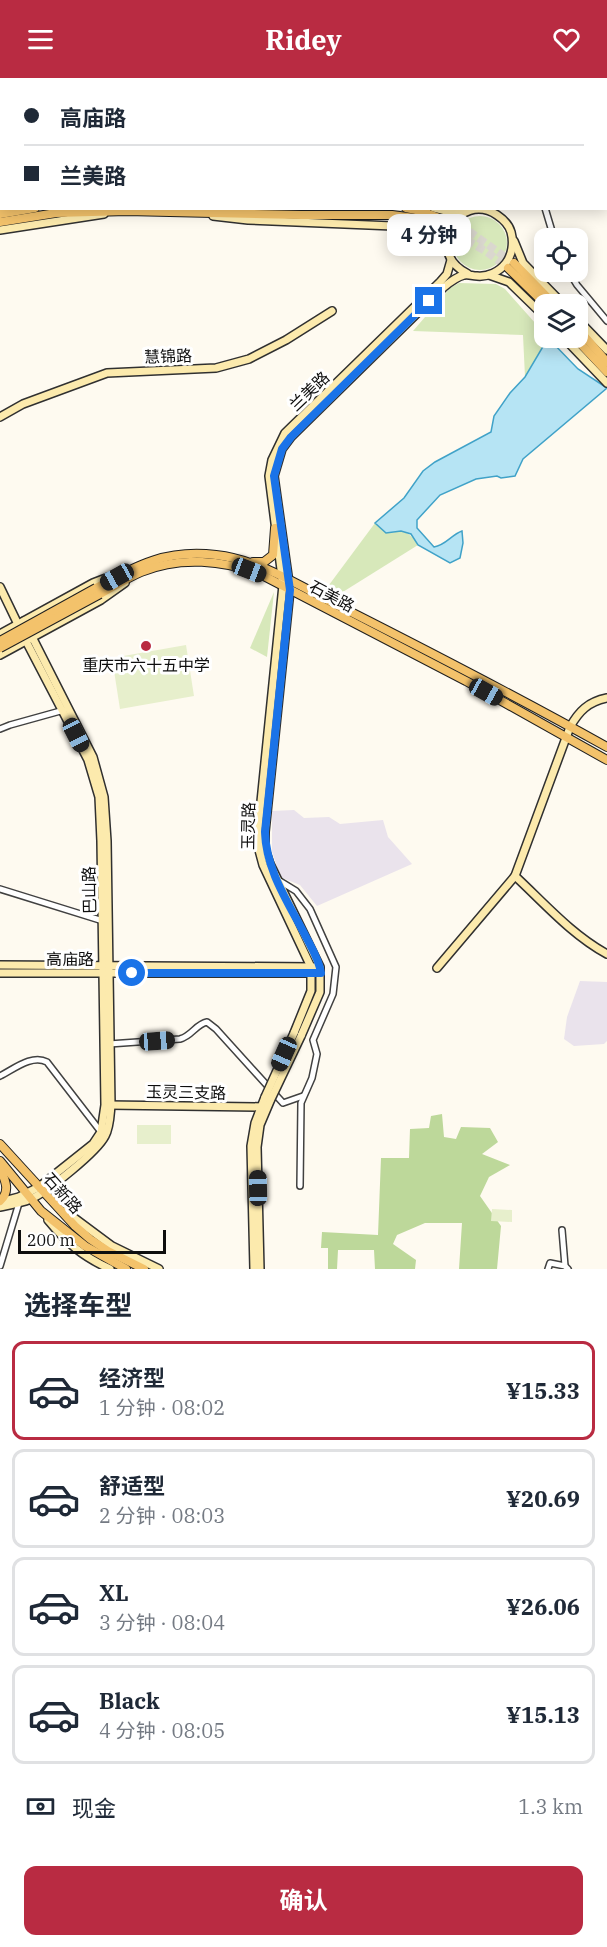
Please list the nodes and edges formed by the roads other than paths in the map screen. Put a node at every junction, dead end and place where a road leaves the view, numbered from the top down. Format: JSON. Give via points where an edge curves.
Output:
{"nodes":[{"id":1,"x":23,"y":210,"type":"edge"},
{"id":2,"x":417,"y":210,"type":"edge"},
{"id":3,"x":442,"y":210,"type":"edge"},
{"id":4,"x":478,"y":210,"type":"edge"},
{"id":5,"x":486,"y":210,"type":"edge"},
{"id":6,"x":502,"y":210,"type":"edge"},
{"id":7,"x":546,"y":210,"type":"edge"},
{"id":8,"x":127,"y":211,"type":"junction"},
{"id":9,"x":181,"y":212,"type":"junction"},
{"id":10,"x":466,"y":212,"type":"junction"},
{"id":11,"x":0,"y":214,"type":"edge"},
{"id":12,"x":504,"y":220,"type":"junction"},
{"id":13,"x":0,"y":222,"type":"edge"},
{"id":14,"x":551,"y":228,"type":"edge"},
{"id":15,"x":0,"y":230,"type":"edge"},
{"id":16,"x":511,"y":234,"type":"junction"},
{"id":17,"x":449,"y":257,"type":"junction"},
{"id":18,"x":468,"y":274,"type":"junction"},
{"id":19,"x":489,"y":275,"type":"junction"},
{"id":20,"x":575,"y":282,"type":"edge"},
{"id":21,"x":535,"y":294,"type":"edge"},
{"id":22,"x":543,"y":294,"type":"edge"},
{"id":23,"x":553,"y":294,"type":"edge"},
{"id":24,"x":534,"y":306,"type":"edge"},
{"id":25,"x":332,"y":311,"type":"dead end"},
{"id":26,"x":607,"y":321,"type":"edge"},
{"id":27,"x":588,"y":331,"type":"edge"},
{"id":28,"x":588,"y":340,"type":"edge"},
{"id":29,"x":574,"y":348,"type":"edge"},
{"id":30,"x":584,"y":348,"type":"edge"},
{"id":31,"x":607,"y":351,"type":"edge"},
{"id":32,"x":607,"y":362,"type":"edge"},
{"id":33,"x":607,"y":372,"type":"edge"},
{"id":34,"x":607,"y":383,"type":"edge"},
{"id":35,"x":0,"y":417,"type":"edge"},
{"id":36,"x":275,"y":528,"type":"junction"},
{"id":37,"x":249,"y":562,"type":"junction"},
{"id":38,"x":139,"y":569,"type":"junction"},
{"id":39,"x":286,"y":583,"type":"junction"},
{"id":40,"x":0,"y":587,"type":"edge"},
{"id":41,"x":98,"y":591,"type":"junction"},
{"id":42,"x":21,"y":622,"type":"junction"},
{"id":43,"x":0,"y":634,"type":"edge"},
{"id":44,"x":29,"y":639,"type":"junction"},
{"id":45,"x":0,"y":641,"type":"edge"},
{"id":46,"x":0,"y":648,"type":"edge"},
{"id":47,"x":0,"y":655,"type":"edge"},
{"id":48,"x":607,"y":698,"type":"edge"},
{"id":49,"x":65,"y":709,"type":"junction"},
{"id":50,"x":570,"y":727,"type":"junction"},
{"id":51,"x":0,"y":729,"type":"edge"},
{"id":52,"x":566,"y":737,"type":"junction"},
{"id":53,"x":607,"y":747,"type":"edge"},
{"id":54,"x":607,"y":760,"type":"edge"},
{"id":55,"x":262,"y":832,"type":"junction"},
{"id":56,"x":515,"y":876,"type":"junction"},
{"id":57,"x":277,"y":879,"type":"junction"},
{"id":58,"x":0,"y":889,"type":"edge"},
{"id":59,"x":103,"y":921,"type":"junction"},
{"id":60,"x":302,"y":946,"type":"junction"},
{"id":61,"x":607,"y":954,"type":"edge"},
{"id":62,"x":0,"y":965,"type":"edge"},
{"id":63,"x":437,"y":968,"type":"dead end"},
{"id":64,"x":106,"y":969,"type":"junction"},
{"id":65,"x":291,"y":970,"type":"junction"},
{"id":66,"x":312,"y":970,"type":"junction"},
{"id":67,"x":320,"y":970,"type":"junction"},
{"id":68,"x":0,"y":973,"type":"edge"},
{"id":69,"x":310,"y":991,"type":"junction"},
{"id":70,"x":297,"y":1034,"type":"junction"},
{"id":71,"x":107,"y":1044,"type":"junction"},
{"id":72,"x":0,"y":1076,"type":"edge"},
{"id":73,"x":303,"y":1096,"type":"junction"},
{"id":74,"x":108,"y":1105,"type":"junction"},
{"id":75,"x":264,"y":1107,"type":"junction"},
{"id":76,"x":101,"y":1132,"type":"junction"},
{"id":77,"x":0,"y":1144,"type":"edge"},
{"id":78,"x":0,"y":1161,"type":"edge"},
{"id":79,"x":0,"y":1168,"type":"edge"},
{"id":80,"x":300,"y":1186,"type":"dead end"},
{"id":81,"x":41,"y":1189,"type":"junction"},
{"id":82,"x":29,"y":1197,"type":"junction"},
{"id":83,"x":51,"y":1201,"type":"junction"},
{"id":84,"x":0,"y":1202,"type":"edge"},
{"id":85,"x":19,"y":1203,"type":"junction"},
{"id":86,"x":0,"y":1208,"type":"edge"},
{"id":87,"x":41,"y":1211,"type":"junction"},
{"id":88,"x":562,"y":1230,"type":"dead end"},
{"id":89,"x":0,"y":1266,"type":"edge"},
{"id":90,"x":566,"y":1267,"type":"edge"},
{"id":91,"x":110,"y":1269,"type":"edge"},
{"id":92,"x":126,"y":1269,"type":"edge"},
{"id":93,"x":144,"y":1269,"type":"edge"},
{"id":94,"x":159,"y":1269,"type":"edge"},
{"id":95,"x":254,"y":1269,"type":"edge"},
{"id":96,"x":260,"y":1269,"type":"edge"},
{"id":97,"x":548,"y":1269,"type":"edge"}],
"edges":[{"from":1,"to":11,"type":"main road"},
{"from":2,"to":9,"type":"main road","via":[[446,224],[393,215]]},
{"from":3,"to":10,"type":"street"},
{"from":4,"to":10,"type":"street"},
{"from":5,"to":12,"type":"street"},
{"from":6,"to":12,"type":"street"},
{"from":7,"to":14,"type":"street"},
{"from":8,"to":9,"type":"main road"},
{"from":8,"to":13,"type":"main road","via":[[56,213]]},
{"from":8,"to":15,"type":"street"},
{"from":9,"to":17,"type":"street","via":[[248,220],[406,228],[438,238]]},
{"from":10,"to":17,"type":"street","name":"兰美路","via":[[451,225],[447,235]]},
{"from":12,"to":16,"type":"street"},
{"from":16,"to":19,"type":"street","via":[[513,244],[506,264]]},
{"from":16,"to":23,"type":"street","via":[[523,263]]},
{"from":17,"to":18,"type":"street","via":[[460,271]]},
{"from":17,"to":36,"type":"street","name":"兰美路","via":[[447,274],[440,282],[285,433],[269,476]]},
{"from":18,"to":19,"type":"street"},
{"from":18,"to":39,"type":"street","name":"兰美路","via":[[444,286],[282,449],[274,476]]},
{"from":19,"to":24,"type":"street","via":[[509,282]]},
{"from":20,"to":26,"type":"street"},
{"from":21,"to":22,"type":"main road","via":[[511,266]]},
{"from":25,"to":35,"type":"street","name":"慧锦路","via":[[249,359],[216,368],[107,373],[23,404]]},
{"from":27,"to":31,"type":"street"},
{"from":28,"to":32,"type":"main road"},
{"from":29,"to":34,"type":"street"},
{"from":30,"to":33,"type":"main road"},
{"from":36,"to":37,"type":"main road","via":[[273,555],[264,562]]},
{"from":36,"to":39,"type":"street","name":"兰美路"},
{"from":37,"to":38,"type":"main road","name":"石美路","via":[[200,554],[161,557]]},
{"from":37,"to":39,"type":"main road","name":"石美路"},
{"from":38,"to":39,"type":"main road","name":"石美路","via":[[185,562],[217,563]]},
{"from":38,"to":41,"type":"main road","name":"石美路"},
{"from":38,"to":42,"type":"street","via":[[93,583]]},
{"from":38,"to":44,"type":"street","via":[[101,600]]},
{"from":39,"to":50,"type":"main road","name":"石美路","via":[[470,672]]},
{"from":39,"to":52,"type":"main road","name":"石美路"},
{"from":39,"to":55,"type":"street","name":"玉灵路"},
{"from":40,"to":42,"type":"street","name":"巴山路"},
{"from":41,"to":45,"type":"main road","name":"石美路","bridge":true},
{"from":41,"to":46,"type":"main road","name":"石美路","bridge":true},
{"from":42,"to":43,"type":"street"},
{"from":42,"to":44,"type":"street","name":"巴山路"},
{"from":44,"to":47,"type":"street"},
{"from":44,"to":49,"type":"street","name":"巴山路"},
{"from":48,"to":50,"type":"street","via":[[585,706]]},
{"from":49,"to":51,"type":"street"},
{"from":49,"to":59,"type":"street","name":"巴山路","via":[[88,760],[99,797]]},
{"from":49,"to":64,"type":"street","name":"巴山路","via":[[93,757],[104,797]]},
{"from":50,"to":52,"type":"street"},
{"from":50,"to":53,"type":"main road","name":"石美路"},
{"from":52,"to":54,"type":"main road","name":"石美路"},
{"from":52,"to":56,"type":"street"},
{"from":55,"to":57,"type":"street","name":"玉灵路"},
{"from":55,"to":60,"type":"street","name":"玉灵路","via":[[259,850],[263,865]]},
{"from":56,"to":61,"type":"street","via":[[587,942]]},
{"from":56,"to":63,"type":"street"},
{"from":57,"to":67,"type":"street","name":"玉灵路"},
{"from":57,"to":73,"type":"street","via":[[302,896],[336,968],[333,994],[314,1040],[316,1061]]},
{"from":58,"to":59,"type":"street"},
{"from":59,"to":64,"type":"street","name":"巴山路"},
{"from":60,"to":65,"type":"street","via":[[300,962]]},
{"from":60,"to":66,"type":"street","name":"玉灵路"},
{"from":62,"to":64,"type":"street","name":"高庙路"},
{"from":64,"to":65,"type":"street","name":"高庙路"},
{"from":64,"to":68,"type":"street","name":"高庙路"},
{"from":64,"to":71,"type":"street","name":"巴山路"},
{"from":65,"to":66,"type":"street","name":"高庙路"},
{"from":65,"to":69,"type":"street","via":[[307,982]]},
{"from":66,"to":67,"type":"street","name":"高庙路"},
{"from":66,"to":69,"type":"street"},
{"from":67,"to":70,"type":"street","via":[[317,1002]]},
{"from":69,"to":70,"type":"street"},
{"from":70,"to":75,"type":"street","bridge":true},
{"from":71,"to":73,"type":"street","via":[[180,1039],[207,1022],[283,1103]]},
{"from":71,"to":74,"type":"street","name":"巴山路"},
{"from":72,"to":76,"type":"street","via":[[34,1059],[47,1062]]},
{"from":73,"to":80,"type":"street"},
{"from":74,"to":75,"type":"street","name":"玉灵三支路"},
{"from":74,"to":76,"type":"street","name":"巴山路"},
{"from":74,"to":81,"type":"street","name":"巴山路","via":[[109,1122],[97,1148]]},
{"from":75,"to":95,"type":"street","via":[[255,1123],[251,1146]]},
{"from":75,"to":96,"type":"street","via":[[257,1147]]},
{"from":76,"to":81,"type":"street","via":[[93,1144]]},
{"from":77,"to":81,"type":"main road","name":"石新路"},
{"from":78,"to":82,"type":"main road","name":"石新路"},
{"from":79,"to":84,"type":"main road","via":[[7,1185]]},
{"from":81,"to":82,"type":"street"},
{"from":81,"to":83,"type":"main road","name":"石新路"},
{"from":82,"to":84,"type":"street"},
{"from":82,"to":85,"type":"street"},
{"from":82,"to":87,"type":"main road","name":"石新路"},
{"from":83,"to":93,"type":"main road","name":"石新路","via":[[90,1239]]},
{"from":83,"to":94,"type":"street","via":[[111,1246]]},
{"from":85,"to":86,"type":"street"},
{"from":85,"to":89,"type":"street"},
{"from":87,"to":91,"type":"street","via":[[80,1253]]},
{"from":87,"to":92,"type":"main road","name":"石新路","via":[[85,1246]]},
{"from":88,"to":90,"type":"street"},
{"from":90,"to":97,"type":"street","via":[[550,1263]]}]}
